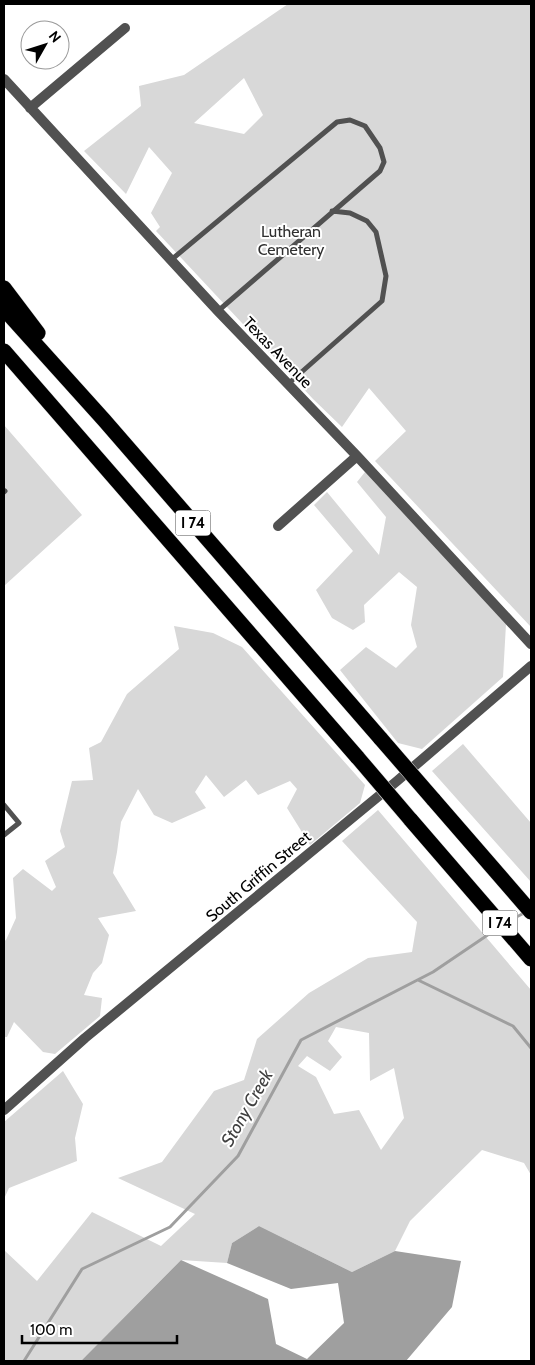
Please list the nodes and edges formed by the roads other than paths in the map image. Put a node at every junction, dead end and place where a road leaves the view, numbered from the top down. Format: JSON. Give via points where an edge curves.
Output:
{"nodes":[{"id":1,"x":125,"y":28,"type":"dead end"},
{"id":2,"x":4,"y":79,"type":"edge"},
{"id":3,"x":30,"y":108,"type":"junction"},
{"id":4,"x":332,"y":212,"type":"junction"},
{"id":5,"x":171,"y":260,"type":"junction"},
{"id":6,"x":4,"y":288,"type":"edge"},
{"id":7,"x":4,"y":308,"type":"edge"},
{"id":8,"x":218,"y":311,"type":"junction"},
{"id":9,"x":4,"y":351,"type":"edge"},
{"id":10,"x":288,"y":384,"type":"junction"},
{"id":11,"x":104,"y":420,"type":"junction"},
{"id":12,"x":357,"y":456,"type":"junction"},
{"id":13,"x":278,"y":526,"type":"dead end"},
{"id":14,"x":531,"y":644,"type":"edge"},
{"id":15,"x":531,"y":666,"type":"edge"},
{"id":16,"x":4,"y":805,"type":"edge"},
{"id":17,"x":4,"y":835,"type":"edge"},
{"id":18,"x":531,"y":912,"type":"edge"},
{"id":19,"x":531,"y":958,"type":"edge"},
{"id":20,"x":4,"y":1110,"type":"edge"}],
"edges":[{"from":1,"to":3,"type":"street"},
{"from":2,"to":3,"type":"street","name":"Texas Avenue"},
{"from":3,"to":5,"type":"street","name":"Texas Avenue"},
{"from":4,"to":5,"type":"lane","via":[[380,171],[384,162],[380,148],[365,126],[350,120],[337,122]]},
{"from":4,"to":8,"type":"lane"},
{"from":4,"to":10,"type":"lane","via":[[350,213],[367,220],[376,232],[386,276],[382,301]]},
{"from":5,"to":8,"type":"street","name":"Texas Avenue"},
{"from":6,"to":11,"type":"highway"},
{"from":7,"to":11,"type":"highway","number":"I 74"},
{"from":8,"to":10,"type":"street","name":"Texas Avenue"},
{"from":9,"to":19,"type":"highway","number":"I 74","bridge":true},
{"from":10,"to":12,"type":"street","name":"Texas Avenue"},
{"from":11,"to":18,"type":"highway","number":"I 74","bridge":true},
{"from":12,"to":13,"type":"street"},
{"from":12,"to":14,"type":"street","name":"Texas Avenue"},
{"from":15,"to":20,"type":"street","name":"South Griffin Street","via":[[85,1038]]},
{"from":16,"to":17,"type":"lane","via":[[18,822]]}]}
